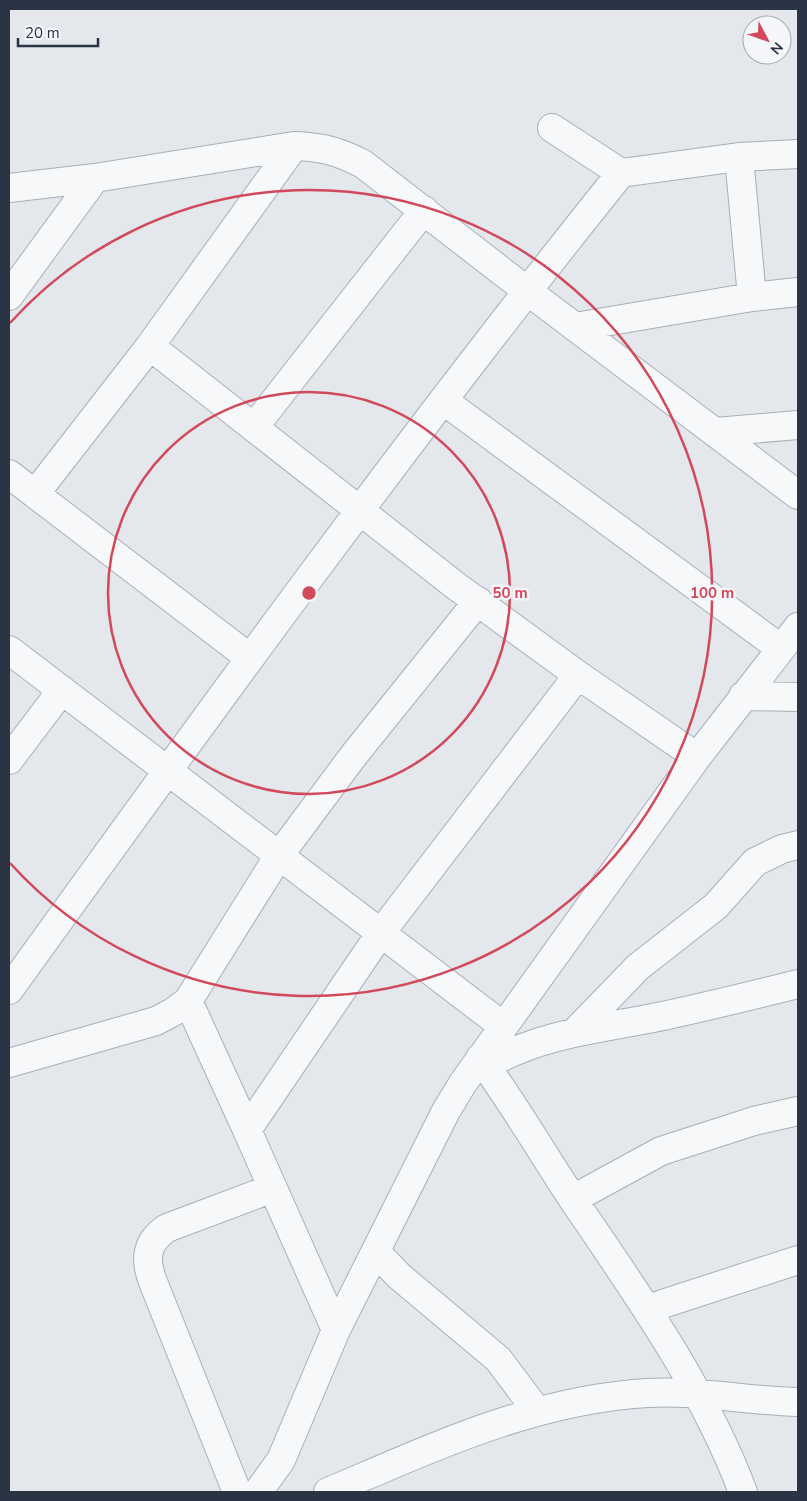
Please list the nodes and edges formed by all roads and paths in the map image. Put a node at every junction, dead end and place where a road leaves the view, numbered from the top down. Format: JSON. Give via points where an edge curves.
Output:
{"nodes":[{"id":1,"x":552,"y":128,"type":"dead end"},
{"id":2,"x":294,"y":146,"type":"junction"},
{"id":3,"x":798,"y":154,"type":"edge"},
{"id":4,"x":738,"y":157,"type":"junction"},
{"id":5,"x":621,"y":173,"type":"junction"},
{"id":6,"x":95,"y":178,"type":"junction"},
{"id":7,"x":9,"y":188,"type":"edge"},
{"id":8,"x":424,"y":210,"type":"junction"},
{"id":9,"x":526,"y":290,"type":"junction"},
{"id":10,"x":798,"y":292,"type":"edge"},
{"id":11,"x":9,"y":296,"type":"edge"},
{"id":12,"x":752,"y":297,"type":"junction"},
{"id":13,"x":575,"y":327,"type":"junction"},
{"id":14,"x":150,"y":346,"type":"junction"},
{"id":15,"x":444,"y":401,"type":"junction"},
{"id":16,"x":798,"y":425,"type":"edge"},
{"id":17,"x":254,"y":427,"type":"junction"},
{"id":18,"x":716,"y":432,"type":"junction"},
{"id":19,"x":9,"y":474,"type":"edge"},
{"id":20,"x":35,"y":494,"type":"junction"},
{"id":21,"x":798,"y":495,"type":"edge"},
{"id":22,"x":360,"y":511,"type":"junction"},
{"id":23,"x":478,"y":601,"type":"junction"},
{"id":24,"x":798,"y":627,"type":"edge"},
{"id":25,"x":780,"y":648,"type":"junction"},
{"id":26,"x":9,"y":650,"type":"edge"},
{"id":27,"x":250,"y":658,"type":"junction"},
{"id":28,"x":578,"y":675,"type":"junction"},
{"id":29,"x":62,"y":690,"type":"junction"},
{"id":30,"x":743,"y":696,"type":"junction"},
{"id":31,"x":798,"y":697,"type":"edge"},
{"id":32,"x":697,"y":757,"type":"junction"},
{"id":33,"x":9,"y":760,"type":"edge"},
{"id":34,"x":167,"y":771,"type":"junction"},
{"id":35,"x":798,"y":845,"type":"edge"},
{"id":36,"x":278,"y":857,"type":"junction"},
{"id":37,"x":380,"y":934,"type":"junction"},
{"id":38,"x":798,"y":984,"type":"edge"},
{"id":39,"x":9,"y":990,"type":"edge"},
{"id":40,"x":188,"y":1001,"type":"junction"},
{"id":41,"x":503,"y":1026,"type":"junction"},
{"id":42,"x":574,"y":1032,"type":"junction"},
{"id":43,"x":9,"y":1062,"type":"edge"},
{"id":44,"x":482,"y":1062,"type":"junction"},
{"id":45,"x":798,"y":1111,"type":"edge"},
{"id":46,"x":247,"y":1130,"type":"junction"},
{"id":47,"x":273,"y":1188,"type":"junction"},
{"id":48,"x":573,"y":1199,"type":"junction"},
{"id":49,"x":376,"y":1252,"type":"junction"},
{"id":50,"x":798,"y":1260,"type":"edge"},
{"id":51,"x":647,"y":1309,"type":"junction"},
{"id":52,"x":336,"y":1330,"type":"junction"},
{"id":53,"x":698,"y":1394,"type":"junction"},
{"id":54,"x":798,"y":1402,"type":"edge"},
{"id":55,"x":537,"y":1411,"type":"junction"},
{"id":56,"x":255,"y":1492,"type":"edge"},
{"id":57,"x":328,"y":1492,"type":"edge"},
{"id":58,"x":743,"y":1492,"type":"edge"}],
"edges":[{"from":1,"to":5,"type":"street"},
{"from":2,"to":6,"type":"street"},
{"from":2,"to":8,"type":"street","via":[[339,152],[363,164]]},
{"from":2,"to":14,"type":"street"},
{"from":3,"to":4,"type":"street"},
{"from":4,"to":5,"type":"street"},
{"from":4,"to":12,"type":"street"},
{"from":5,"to":9,"type":"street"},
{"from":6,"to":7,"type":"street"},
{"from":6,"to":11,"type":"street"},
{"from":8,"to":9,"type":"street"},
{"from":8,"to":17,"type":"street"},
{"from":9,"to":13,"type":"street"},
{"from":9,"to":15,"type":"street"},
{"from":10,"to":12,"type":"street"},
{"from":12,"to":13,"type":"street"},
{"from":13,"to":18,"type":"street"},
{"from":14,"to":17,"type":"street"},
{"from":14,"to":20,"type":"street"},
{"from":15,"to":22,"type":"street"},
{"from":15,"to":25,"type":"street"},
{"from":16,"to":18,"type":"street"},
{"from":17,"to":22,"type":"street"},
{"from":18,"to":21,"type":"street"},
{"from":19,"to":20,"type":"street"},
{"from":20,"to":27,"type":"street"},
{"from":22,"to":23,"type":"street"},
{"from":22,"to":27,"type":"street"},
{"from":23,"to":28,"type":"street"},
{"from":23,"to":36,"type":"street","via":[[354,755]]},
{"from":24,"to":25,"type":"street"},
{"from":25,"to":30,"type":"street"},
{"from":26,"to":29,"type":"street"},
{"from":27,"to":34,"type":"street"},
{"from":28,"to":32,"type":"street"},
{"from":28,"to":37,"type":"street"},
{"from":29,"to":33,"type":"street"},
{"from":29,"to":34,"type":"street"},
{"from":30,"to":31,"type":"street"},
{"from":30,"to":32,"type":"street"},
{"from":32,"to":41,"type":"street"},
{"from":34,"to":36,"type":"street"},
{"from":34,"to":39,"type":"street"},
{"from":35,"to":42,"type":"street","via":[[755,862],[716,906],[638,967]]},
{"from":36,"to":37,"type":"street"},
{"from":36,"to":40,"type":"street"},
{"from":37,"to":41,"type":"street"},
{"from":37,"to":46,"type":"street"},
{"from":38,"to":42,"type":"street","via":[[654,1018]]},
{"from":40,"to":43,"type":"street","via":[[156,1021]]},
{"from":40,"to":46,"type":"street"},
{"from":41,"to":44,"type":"street"},
{"from":42,"to":44,"type":"street"},
{"from":44,"to":48,"type":"street","via":[[530,1129]]},
{"from":44,"to":49,"type":"street","via":[[446,1110]]},
{"from":45,"to":48,"type":"street","via":[[754,1121],[661,1151]]},
{"from":46,"to":47,"type":"street"},
{"from":47,"to":52,"type":"street"},
{"from":47,"to":56,"type":"street","via":[[167,1228],[157,1235],[148,1251],[147,1268],[153,1282]]},
{"from":48,"to":51,"type":"street"},
{"from":49,"to":52,"type":"street"},
{"from":49,"to":55,"type":"street","via":[[399,1276],[498,1359]]},
{"from":50,"to":51,"type":"street"},
{"from":51,"to":53,"type":"street"},
{"from":52,"to":56,"type":"street","via":[[281,1460]]},
{"from":53,"to":54,"type":"street"},
{"from":53,"to":55,"type":"street","via":[[612,1396]]},
{"from":53,"to":58,"type":"street","via":[[717,1429]]},
{"from":55,"to":57,"type":"street","via":[[463,1434]]}]}
